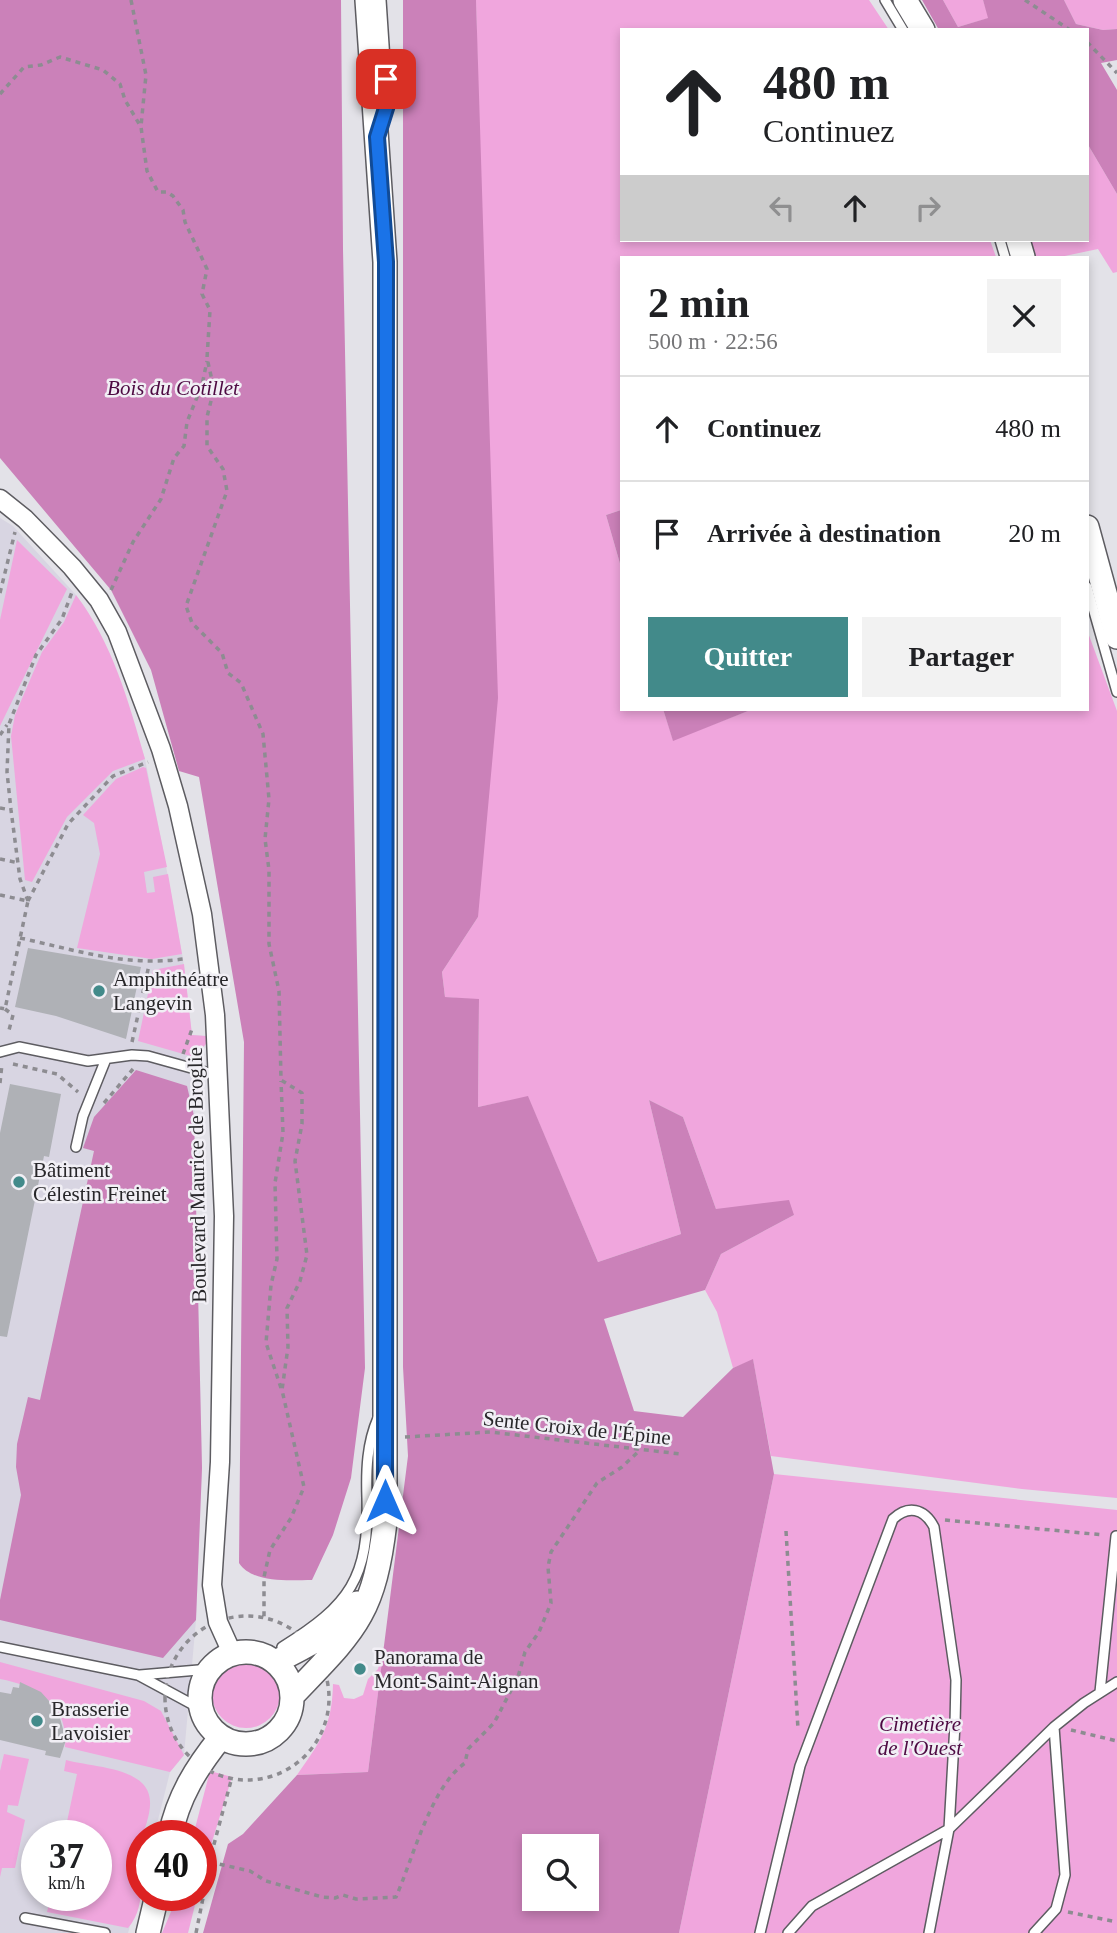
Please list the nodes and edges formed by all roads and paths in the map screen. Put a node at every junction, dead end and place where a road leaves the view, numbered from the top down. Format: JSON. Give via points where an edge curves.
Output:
{"nodes":[{"id":1,"x":131,"y":0,"type":"edge"},
{"id":2,"x":367,"y":0,"type":"edge"},
{"id":3,"x":381,"y":0,"type":"edge"},
{"id":4,"x":885,"y":0,"type":"edge"},
{"id":5,"x":905,"y":0,"type":"edge"},
{"id":6,"x":1025,"y":0,"type":"edge"},
{"id":7,"x":902,"y":28,"type":"edge"},
{"id":8,"x":922,"y":28,"type":"edge"},
{"id":9,"x":1067,"y":28,"type":"edge"},
{"id":10,"x":1089,"y":44,"type":"edge"},
{"id":11,"x":1117,"y":73,"type":"edge"},
{"id":12,"x":0,"y":94,"type":"edge"},
{"id":13,"x":141,"y":127,"type":"junction"},
{"id":14,"x":377,"y":137,"type":"junction"},
{"id":15,"x":207,"y":358,"type":"junction"},
{"id":16,"x":0,"y":499,"type":"edge"},
{"id":17,"x":25,"y":519,"type":"junction"},
{"id":18,"x":1089,"y":534,"type":"edge"},
{"id":19,"x":78,"y":574,"type":"junction"},
{"id":20,"x":0,"y":593,"type":"edge"},
{"id":21,"x":1089,"y":594,"type":"edge"},
{"id":22,"x":99,"y":600,"type":"junction"},
{"id":23,"x":1117,"y":637,"type":"edge"},
{"id":24,"x":1117,"y":692,"type":"edge"},
{"id":25,"x":9,"y":724,"type":"junction"},
{"id":26,"x":0,"y":735,"type":"edge"},
{"id":27,"x":164,"y":758,"type":"junction"},
{"id":28,"x":0,"y":770,"type":"edge"},
{"id":29,"x":7,"y":772,"type":"junction"},
{"id":30,"x":0,"y":808,"type":"edge"},
{"id":31,"x":11,"y":810,"type":"junction"},
{"id":32,"x":0,"y":859,"type":"edge"},
{"id":33,"x":19,"y":863,"type":"junction"},
{"id":34,"x":0,"y":895,"type":"edge"},
{"id":35,"x":28,"y":901,"type":"junction"},
{"id":36,"x":20,"y":938,"type":"junction"},
{"id":37,"x":183,"y":959,"type":"dead end"},
{"id":38,"x":150,"y":964,"type":"junction"},
{"id":39,"x":2,"y":1008,"type":"edge"},
{"id":40,"x":192,"y":1030,"type":"dead end"},
{"id":41,"x":8,"y":1034,"type":"dead end"},
{"id":42,"x":131,"y":1044,"type":"dead end"},
{"id":43,"x":182,"y":1055,"type":"dead end"},
{"id":44,"x":1,"y":1056,"type":"edge"},
{"id":45,"x":106,"y":1059,"type":"junction"},
{"id":46,"x":134,"y":1065,"type":"dead end"},
{"id":47,"x":2,"y":1068,"type":"junction"},
{"id":48,"x":220,"y":1076,"type":"junction"},
{"id":49,"x":281,"y":1080,"type":"junction"},
{"id":50,"x":0,"y":1083,"type":"edge"},
{"id":51,"x":83,"y":1097,"type":"dead end"},
{"id":52,"x":97,"y":1108,"type":"dead end"},
{"id":53,"x":76,"y":1147,"type":"dead end"},
{"id":54,"x":282,"y":1390,"type":"junction"},
{"id":55,"x":385,"y":1404,"type":"junction"},
{"id":56,"x":385,"y":1438,"type":"junction"},
{"id":57,"x":640,"y":1450,"type":"junction"},
{"id":58,"x":681,"y":1454,"type":"dead end"},
{"id":59,"x":929,"y":1518,"type":"junction"},
{"id":60,"x":786,"y":1531,"type":"dead end"},
{"id":61,"x":1116,"y":1536,"type":"edge"},
{"id":62,"x":378,"y":1576,"type":"junction"},
{"id":63,"x":218,"y":1622,"type":"junction"},
{"id":64,"x":0,"y":1647,"type":"edge"},
{"id":65,"x":232,"y":1653,"type":"junction"},
{"id":66,"x":271,"y":1659,"type":"junction"},
{"id":67,"x":210,"y":1669,"type":"junction"},
{"id":68,"x":169,"y":1673,"type":"junction"},
{"id":69,"x":138,"y":1675,"type":"junction"},
{"id":70,"x":1117,"y":1682,"type":"edge"},
{"id":71,"x":165,"y":1690,"type":"junction"},
{"id":72,"x":1100,"y":1692,"type":"junction"},
{"id":73,"x":292,"y":1696,"type":"junction"},
{"id":74,"x":201,"y":1709,"type":"junction"},
{"id":75,"x":1055,"y":1727,"type":"junction"},
{"id":76,"x":221,"y":1737,"type":"junction"},
{"id":77,"x":1117,"y":1741,"type":"edge"},
{"id":78,"x":199,"y":1765,"type":"junction"},
{"id":79,"x":800,"y":1766,"type":"junction"},
{"id":80,"x":174,"y":1820,"type":"edge"},
{"id":81,"x":949,"y":1829,"type":"junction"},
{"id":82,"x":217,"y":1835,"type":"edge"},
{"id":83,"x":217,"y":1864,"type":"edge"},
{"id":84,"x":1056,"y":1909,"type":"junction"},
{"id":85,"x":153,"y":1911,"type":"edge"},
{"id":86,"x":200,"y":1911,"type":"edge"},
{"id":87,"x":25,"y":1918,"type":"dead end"},
{"id":88,"x":1117,"y":1922,"type":"edge"},
{"id":89,"x":105,"y":1933,"type":"edge"},
{"id":90,"x":148,"y":1933,"type":"edge"},
{"id":91,"x":196,"y":1933,"type":"edge"},
{"id":92,"x":760,"y":1933,"type":"edge"},
{"id":93,"x":788,"y":1933,"type":"edge"},
{"id":94,"x":929,"y":1933,"type":"edge"},
{"id":95,"x":1034,"y":1933,"type":"edge"}],
"edges":[{"from":1,"to":13,"type":"path","via":[[146,75]]},
{"from":2,"to":14,"type":"street"},
{"from":3,"to":14,"type":"lane","via":[[387,105]]},
{"from":4,"to":7,"type":"lane"},
{"from":5,"to":8,"type":"street"},
{"from":6,"to":9,"type":"path"},
{"from":10,"to":11,"type":"path"},
{"from":12,"to":13,"type":"path","via":[[24,68],[60,57],[103,69],[120,84]]},
{"from":13,"to":15,"type":"path","via":[[147,171],[158,192],[167,192],[183,210],[207,269],[202,295],[209,310]]},
{"from":14,"to":55,"type":"street","via":[[386,262]]},
{"from":15,"to":22,"type":"path","via":[[184,446],[174,458],[161,499],[132,542],[111,590]]},
{"from":15,"to":49,"type":"path","via":[[214,389],[207,416],[207,446],[223,469],[227,491],[186,606],[192,623],[222,653],[228,673],[241,683],[262,734],[269,799],[265,839],[269,944],[279,990]]},
{"from":16,"to":17,"type":"street","name":"Boulevard Maurice de Broglie"},
{"from":17,"to":19,"type":"street","name":"Boulevard Maurice de Broglie"},
{"from":17,"to":20,"type":"path","via":[[12,537]]},
{"from":18,"to":23,"type":"street"},
{"from":19,"to":22,"type":"street","name":"Boulevard Maurice de Broglie"},
{"from":19,"to":25,"type":"path","via":[[62,620],[36,655]]},
{"from":21,"to":24,"type":"lane"},
{"from":22,"to":27,"type":"street","name":"Boulevard Maurice de Broglie","via":[[132,667]]},
{"from":25,"to":26,"type":"path"},
{"from":25,"to":29,"type":"path"},
{"from":27,"to":35,"type":"path","via":[[113,776],[68,824]]},
{"from":27,"to":48,"type":"street","name":"Boulevard Maurice de Broglie","via":[[201,914]]},
{"from":28,"to":29,"type":"path"},
{"from":29,"to":31,"type":"path"},
{"from":30,"to":31,"type":"path"},
{"from":31,"to":33,"type":"path"},
{"from":32,"to":33,"type":"path"},
{"from":33,"to":35,"type":"path"},
{"from":34,"to":35,"type":"path"},
{"from":35,"to":36,"type":"path"},
{"from":36,"to":38,"type":"path","via":[[75,953]]},
{"from":36,"to":39,"type":"path"},
{"from":37,"to":38,"type":"path"},
{"from":38,"to":42,"type":"path"},
{"from":39,"to":41,"type":"path","via":[[13,1015]]},
{"from":40,"to":43,"type":"path"},
{"from":44,"to":45,"type":"lane","via":[[19,1047],[71,1060]]},
{"from":44,"to":47,"type":"path"},
{"from":45,"to":48,"type":"lane","via":[[148,1056]]},
{"from":45,"to":53,"type":"lane"},
{"from":46,"to":52,"type":"path"},
{"from":47,"to":50,"type":"path"},
{"from":47,"to":51,"type":"path","via":[[10,1063],[57,1074]]},
{"from":48,"to":63,"type":"street","name":"Boulevard Maurice de Broglie","via":[[224,1316],[212,1585]]},
{"from":49,"to":54,"type":"path","via":[[284,1133],[275,1183],[277,1259],[267,1343]]},
{"from":49,"to":54,"type":"path","via":[[302,1093],[295,1161],[307,1255],[287,1308]]},
{"from":54,"to":63,"type":"path","via":[[304,1487],[270,1550],[264,1577],[264,1617]]},
{"from":55,"to":56,"type":"street"},
{"from":55,"to":66,"type":"lane","via":[[368,1455],[364,1558],[351,1587],[329,1615]]},
{"from":56,"to":57,"type":"path","name":"Sente Croix de l'Épine","via":[[490,1432]]},
{"from":56,"to":62,"type":"street","via":[[385,1522]]},
{"from":57,"to":58,"type":"path","name":"Sente Croix de l'Épine"},
{"from":57,"to":83,"type":"path","via":[[597,1483],[551,1552],[551,1603],[539,1632],[525,1652],[518,1677],[494,1723],[468,1749],[465,1763],[434,1801],[396,1897],[322,1898]]},
{"from":59,"to":61,"type":"path"},
{"from":59,"to":79,"type":"lane","via":[[912,1509],[893,1518]]},
{"from":59,"to":81,"type":"lane","via":[[956,1680]]},
{"from":60,"to":79,"type":"path"},
{"from":61,"to":72,"type":"lane"},
{"from":62,"to":66,"type":"street","via":[[333,1629],[310,1646]]},
{"from":62,"to":73,"type":"street","via":[[366,1611],[348,1637]]},
{"from":63,"to":65,"type":"street","name":"Boulevard Maurice de Broglie"},
{"from":63,"to":68,"type":"path","via":[[183,1646]]},
{"from":64,"to":69,"type":"lane"},
{"from":65,"to":66,"type":"street"},
{"from":65,"to":67,"type":"street"},
{"from":66,"to":73,"type":"street","via":[[287,1677]]},
{"from":67,"to":68,"type":"lane"},
{"from":67,"to":74,"type":"street","via":[[200,1691]]},
{"from":68,"to":69,"type":"lane"},
{"from":68,"to":71,"type":"path"},
{"from":69,"to":71,"type":"lane"},
{"from":70,"to":72,"type":"lane"},
{"from":71,"to":74,"type":"lane"},
{"from":71,"to":78,"type":"path","via":[[173,1735]]},
{"from":72,"to":75,"type":"lane"},
{"from":73,"to":76,"type":"street","via":[[285,1723],[271,1737],[243,1745]]},
{"from":74,"to":76,"type":"street"},
{"from":75,"to":77,"type":"path"},
{"from":75,"to":81,"type":"lane"},
{"from":75,"to":84,"type":"lane","via":[[1065,1842],[1065,1875]]},
{"from":76,"to":78,"type":"street"},
{"from":78,"to":80,"type":"street"},
{"from":78,"to":82,"type":"path","via":[[232,1777]]},
{"from":79,"to":92,"type":"lane"},
{"from":81,"to":93,"type":"lane","via":[[812,1906]]},
{"from":81,"to":94,"type":"lane"},
{"from":84,"to":88,"type":"path"},
{"from":84,"to":95,"type":"lane"},
{"from":85,"to":90,"type":"street"},
{"from":86,"to":91,"type":"path"},
{"from":87,"to":89,"type":"lane"}]}
